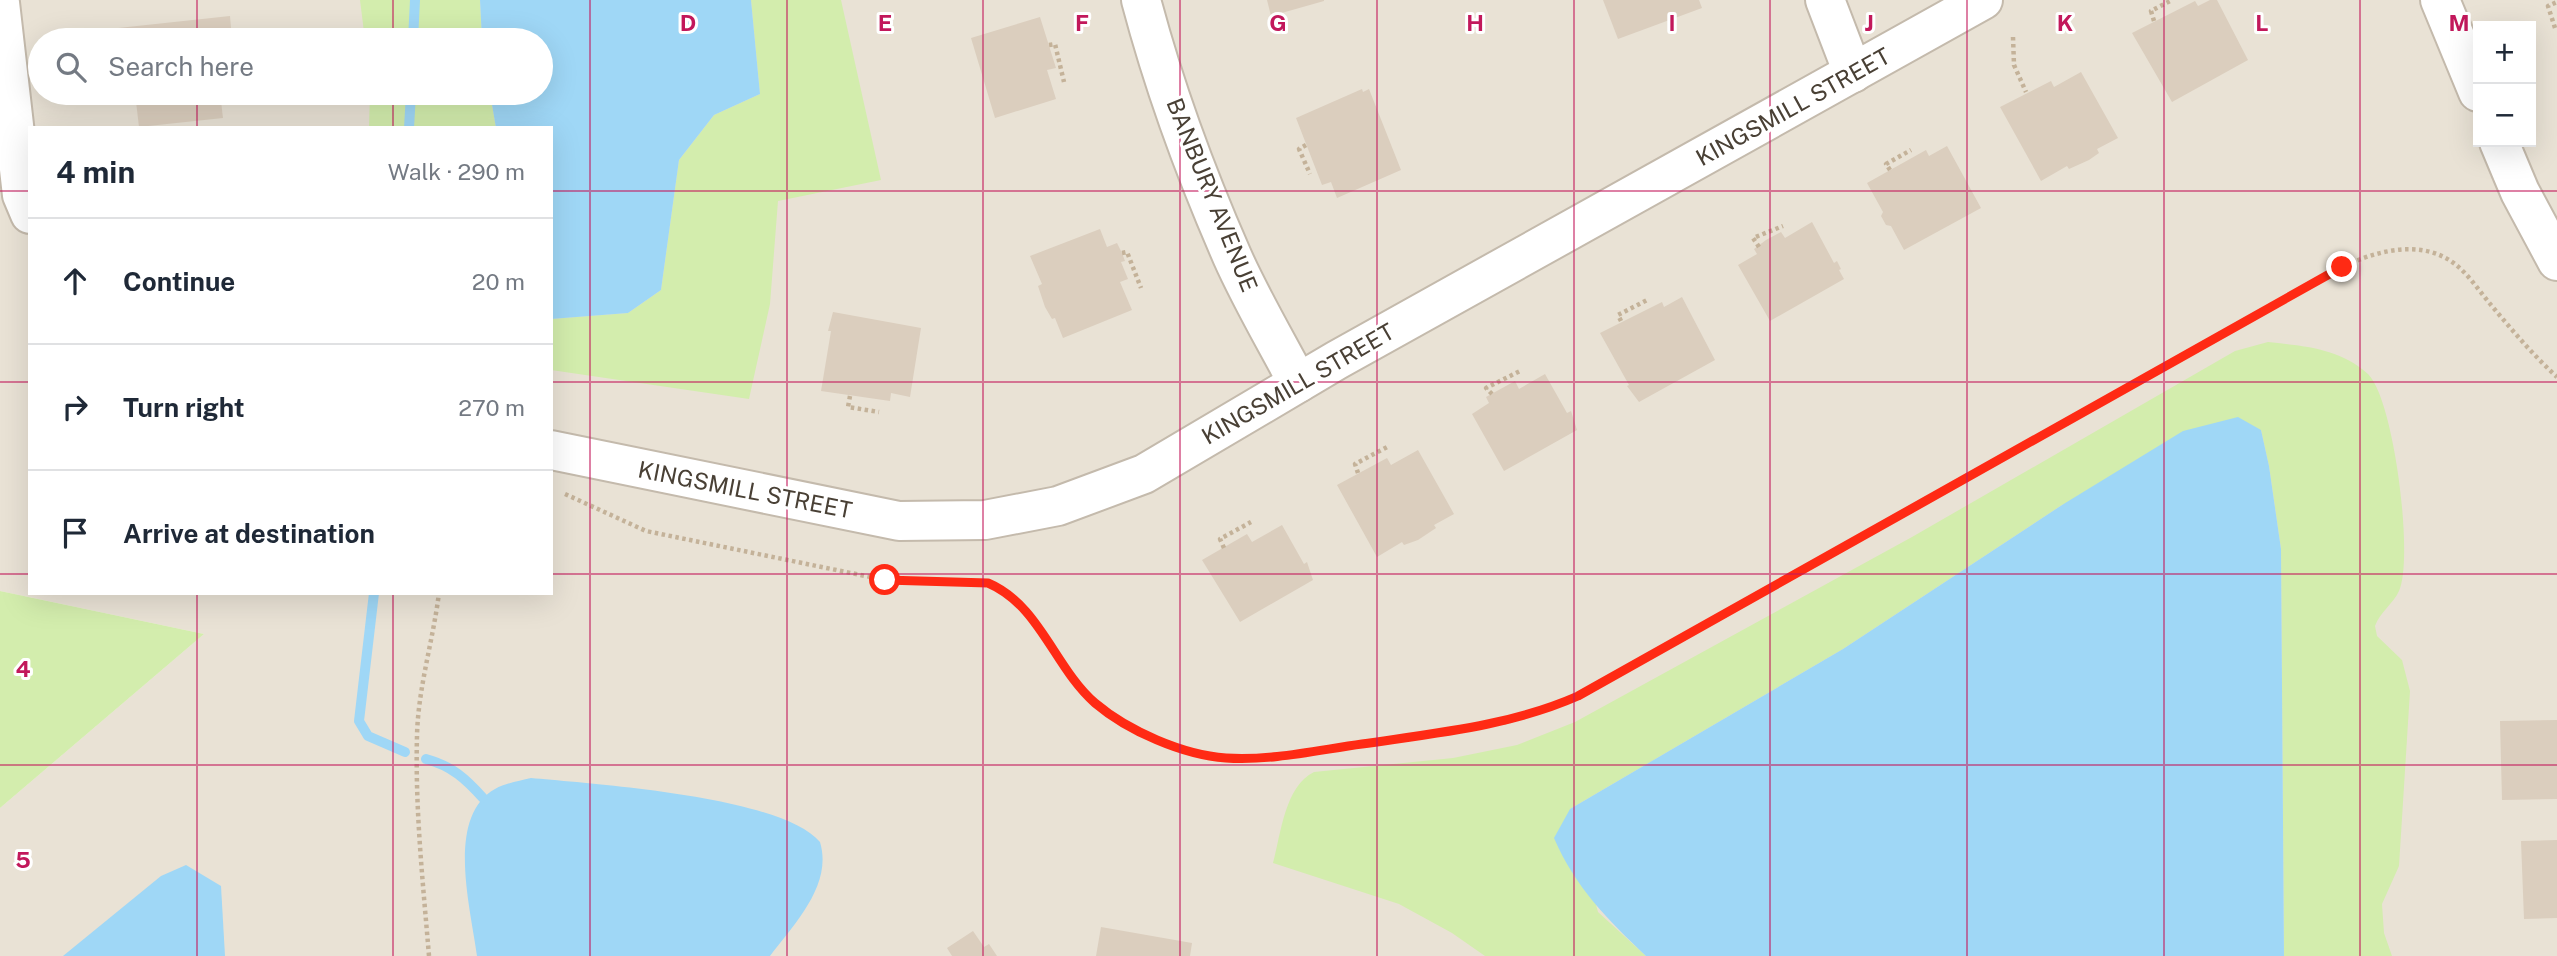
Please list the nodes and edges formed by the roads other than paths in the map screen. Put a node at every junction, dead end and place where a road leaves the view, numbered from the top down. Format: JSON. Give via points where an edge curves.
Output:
{"nodes":[{"id":1,"x":1141,"y":0,"type":"edge"},
{"id":2,"x":1825,"y":0,"type":"edge"},
{"id":3,"x":1983,"y":0,"type":"edge"},
{"id":4,"x":2440,"y":0,"type":"edge"},
{"id":5,"x":0,"y":3,"type":"edge"},
{"id":6,"x":1853,"y":73,"type":"junction"},
{"id":7,"x":2475,"y":84,"type":"edge"},
{"id":8,"x":2501,"y":147,"type":"edge"},
{"id":9,"x":17,"y":201,"type":"edge"},
{"id":10,"x":2557,"y":261,"type":"edge"},
{"id":11,"x":1298,"y":383,"type":"junction"},
{"id":12,"x":553,"y":450,"type":"edge"}],
"edges":[{"from":1,"to":11,"type":"street","name":"BANBURY AVENUE","via":[[1212,207]]},
{"from":2,"to":6,"type":"street"},
{"from":3,"to":6,"type":"street","name":"KINGSMILL STREET"},
{"from":4,"to":7,"type":"street"},
{"from":5,"to":9,"type":"street"},
{"from":6,"to":11,"type":"street","name":"KINGSMILL STREET"},
{"from":8,"to":10,"type":"street"},
{"from":11,"to":12,"type":"street","name":"KINGSMILL STREET","via":[[1144,474],[1058,506],[985,520],[899,521]]}]}
